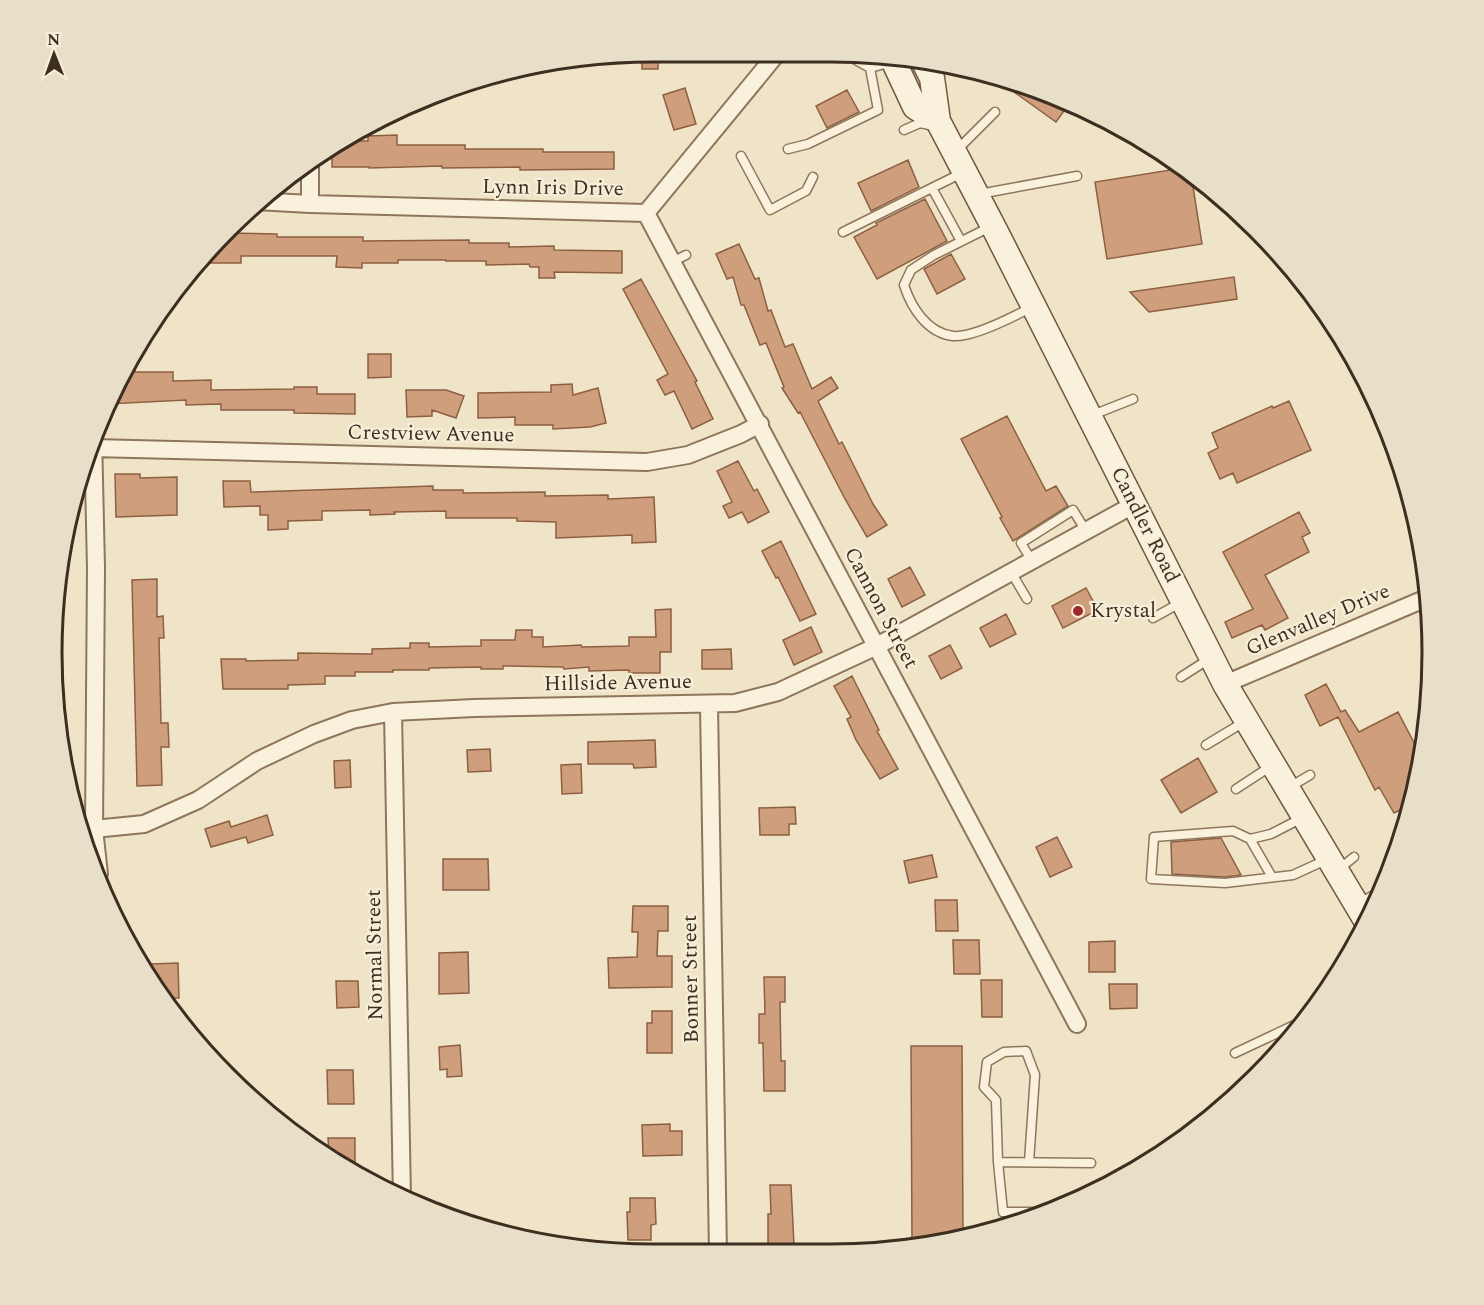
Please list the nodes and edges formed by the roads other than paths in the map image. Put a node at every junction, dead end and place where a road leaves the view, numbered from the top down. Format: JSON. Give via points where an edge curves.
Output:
{"nodes":[{"id":1,"x":771,"y":62,"type":"edge"},
{"id":2,"x":861,"y":63,"type":"edge"},
{"id":3,"x":882,"y":64,"type":"edge"},
{"id":4,"x":895,"y":66,"type":"edge"},
{"id":5,"x":870,"y":68,"type":"junction"},
{"id":6,"x":928,"y":70,"type":"edge"},
{"id":7,"x":995,"y":112,"type":"dead end"},
{"id":8,"x":940,"y":124,"type":"junction"},
{"id":9,"x":904,"y":130,"type":"dead end"},
{"id":10,"x":788,"y":149,"type":"dead end"},
{"id":11,"x":741,"y":156,"type":"dead end"},
{"id":12,"x":959,"y":162,"type":"junction"},
{"id":13,"x":310,"y":171,"type":"edge"},
{"id":14,"x":1077,"y":176,"type":"dead end"},
{"id":15,"x":813,"y":177,"type":"dead end"},
{"id":16,"x":932,"y":188,"type":"junction"},
{"id":17,"x":976,"y":194,"type":"junction"},
{"id":18,"x":271,"y":202,"type":"edge"},
{"id":19,"x":310,"y":204,"type":"junction"},
{"id":20,"x":646,"y":213,"type":"junction"},
{"id":21,"x":993,"y":225,"type":"junction"},
{"id":22,"x":843,"y":232,"type":"dead end"},
{"id":23,"x":961,"y":241,"type":"junction"},
{"id":24,"x":1034,"y":306,"type":"junction"},
{"id":25,"x":1133,"y":399,"type":"dead end"},
{"id":26,"x":1090,"y":416,"type":"junction"},
{"id":27,"x":760,"y":424,"type":"junction"},
{"id":28,"x":101,"y":441,"type":"edge"},
{"id":29,"x":93,"y":462,"type":"edge"},
{"id":30,"x":1135,"y":504,"type":"junction"},
{"id":31,"x":1086,"y":531,"type":"junction"},
{"id":32,"x":1032,"y":561,"type":"junction"},
{"id":33,"x":1011,"y":572,"type":"junction"},
{"id":34,"x":1027,"y":599,"type":"dead end"},
{"id":35,"x":1183,"y":601,"type":"junction"},
{"id":36,"x":1420,"y":601,"type":"edge"},
{"id":37,"x":1153,"y":618,"type":"dead end"},
{"id":38,"x":875,"y":647,"type":"junction"},
{"id":39,"x":1212,"y":657,"type":"junction"},
{"id":40,"x":1181,"y":676,"type":"dead end"},
{"id":41,"x":1225,"y":684,"type":"junction"},
{"id":42,"x":709,"y":705,"type":"junction"},
{"id":43,"x":393,"y":712,"type":"junction"},
{"id":44,"x":1247,"y":720,"type":"junction"},
{"id":45,"x":1206,"y":745,"type":"dead end"},
{"id":46,"x":1273,"y":764,"type":"junction"},
{"id":47,"x":1310,"y":775,"type":"dead end"},
{"id":48,"x":1287,"y":788,"type":"junction"},
{"id":49,"x":1236,"y":789,"type":"dead end"},
{"id":50,"x":1304,"y":817,"type":"junction"},
{"id":51,"x":87,"y":823,"type":"edge"},
{"id":52,"x":89,"y":829,"type":"edge"},
{"id":53,"x":1250,"y":839,"type":"junction"},
{"id":54,"x":1340,"y":862,"type":"junction"},
{"id":55,"x":1272,"y":877,"type":"junction"},
{"id":56,"x":1362,"y":913,"type":"edge"},
{"id":57,"x":1077,"y":1024,"type":"dead end"},
{"id":58,"x":1287,"y":1029,"type":"edge"},
{"id":59,"x":1235,"y":1053,"type":"dead end"},
{"id":60,"x":998,"y":1162,"type":"junction"},
{"id":61,"x":1029,"y":1162,"type":"junction"},
{"id":62,"x":1091,"y":1163,"type":"dead end"},
{"id":63,"x":402,"y":1188,"type":"edge"},
{"id":64,"x":1021,"y":1212,"type":"edge"},
{"id":65,"x":718,"y":1244,"type":"edge"}],
"edges":[{"from":1,"to":20,"type":"street","name":"Lynn Iris Drive"},
{"from":2,"to":5,"type":"lane"},
{"from":3,"to":5,"type":"lane"},
{"from":4,"to":8,"type":"main road","via":[[915,107]]},
{"from":5,"to":10,"type":"lane","via":[[878,110],[808,144]]},
{"from":6,"to":8,"type":"main road","name":"Candler Road"},
{"from":7,"to":12,"type":"lane"},
{"from":8,"to":9,"type":"lane","via":[[920,123]]},
{"from":8,"to":12,"type":"main road","name":"Candler Road"},
{"from":11,"to":15,"type":"lane","via":[[771,210],[806,191]]},
{"from":12,"to":16,"type":"lane"},
{"from":12,"to":17,"type":"main road","name":"Candler Road"},
{"from":13,"to":19,"type":"street"},
{"from":14,"to":17,"type":"lane"},
{"from":16,"to":22,"type":"lane"},
{"from":16,"to":23,"type":"lane"},
{"from":17,"to":21,"type":"main road","name":"Candler Road"},
{"from":18,"to":19,"type":"street","name":"Lynn Iris Drive"},
{"from":19,"to":20,"type":"street","name":"Lynn Iris Drive"},
{"from":20,"to":27,"type":"street","name":"Cannon Street","via":[[679,259]]},
{"from":21,"to":23,"type":"lane"},
{"from":21,"to":24,"type":"main road","name":"Candler Road"},
{"from":23,"to":24,"type":"lane","via":[[911,270],[904,285],[909,302],[934,329],[954,336],[979,331]]},
{"from":24,"to":26,"type":"main road","name":"Candler Road"},
{"from":25,"to":26,"type":"lane"},
{"from":26,"to":30,"type":"main road","name":"Candler Road"},
{"from":27,"to":28,"type":"street","name":"Crestview Avenue","via":[[688,455],[647,462]]},
{"from":27,"to":38,"type":"street","name":"Cannon Street"},
{"from":29,"to":51,"type":"street","via":[[96,568]]},
{"from":30,"to":31,"type":"street","name":"Hillside Avenue"},
{"from":30,"to":35,"type":"main road","name":"Candler Road"},
{"from":31,"to":32,"type":"street","name":"Hillside Avenue"},
{"from":31,"to":32,"type":"lane","via":[[1073,510],[1021,543]]},
{"from":32,"to":33,"type":"street","name":"Hillside Avenue"},
{"from":33,"to":34,"type":"lane"},
{"from":33,"to":38,"type":"street","name":"Hillside Avenue"},
{"from":35,"to":37,"type":"lane"},
{"from":35,"to":39,"type":"main road","name":"Candler Road"},
{"from":36,"to":41,"type":"street","name":"Glenvalley Drive"},
{"from":38,"to":42,"type":"street","name":"Hillside Avenue","via":[[778,692]]},
{"from":38,"to":57,"type":"street","name":"Cannon Street"},
{"from":39,"to":40,"type":"lane"},
{"from":39,"to":41,"type":"main road","name":"Candler Road"},
{"from":41,"to":44,"type":"main road","name":"Candler Road"},
{"from":42,"to":43,"type":"street","name":"Hillside Avenue"},
{"from":42,"to":65,"type":"street","name":"Bonner Street"},
{"from":43,"to":52,"type":"street","name":"Hillside Avenue","via":[[352,720],[314,734],[257,761],[198,800],[144,824]]},
{"from":43,"to":63,"type":"street","name":"Normal Street"},
{"from":44,"to":45,"type":"lane"},
{"from":44,"to":46,"type":"main road","name":"Candler Road"},
{"from":46,"to":48,"type":"main road","name":"Candler Road"},
{"from":46,"to":49,"type":"lane"},
{"from":47,"to":48,"type":"lane"},
{"from":48,"to":50,"type":"main road","name":"Candler Road"},
{"from":50,"to":53,"type":"lane","via":[[1271,834]]},
{"from":50,"to":54,"type":"main road","name":"Candler Road"},
{"from":53,"to":55,"type":"lane"},
{"from":53,"to":55,"type":"lane","via":[[1233,831],[1154,837],[1151,879],[1225,883]]},
{"from":54,"to":55,"type":"lane"},
{"from":54,"to":56,"type":"main road","name":"Candler Road"},
{"from":58,"to":59,"type":"lane"},
{"from":60,"to":61,"type":"lane"},
{"from":60,"to":61,"type":"lane","via":[[996,1100],[984,1087],[987,1062],[1004,1052],[1026,1051],[1035,1075]]},
{"from":60,"to":64,"type":"lane","via":[[1003,1212]]},
{"from":61,"to":62,"type":"lane"}]}
